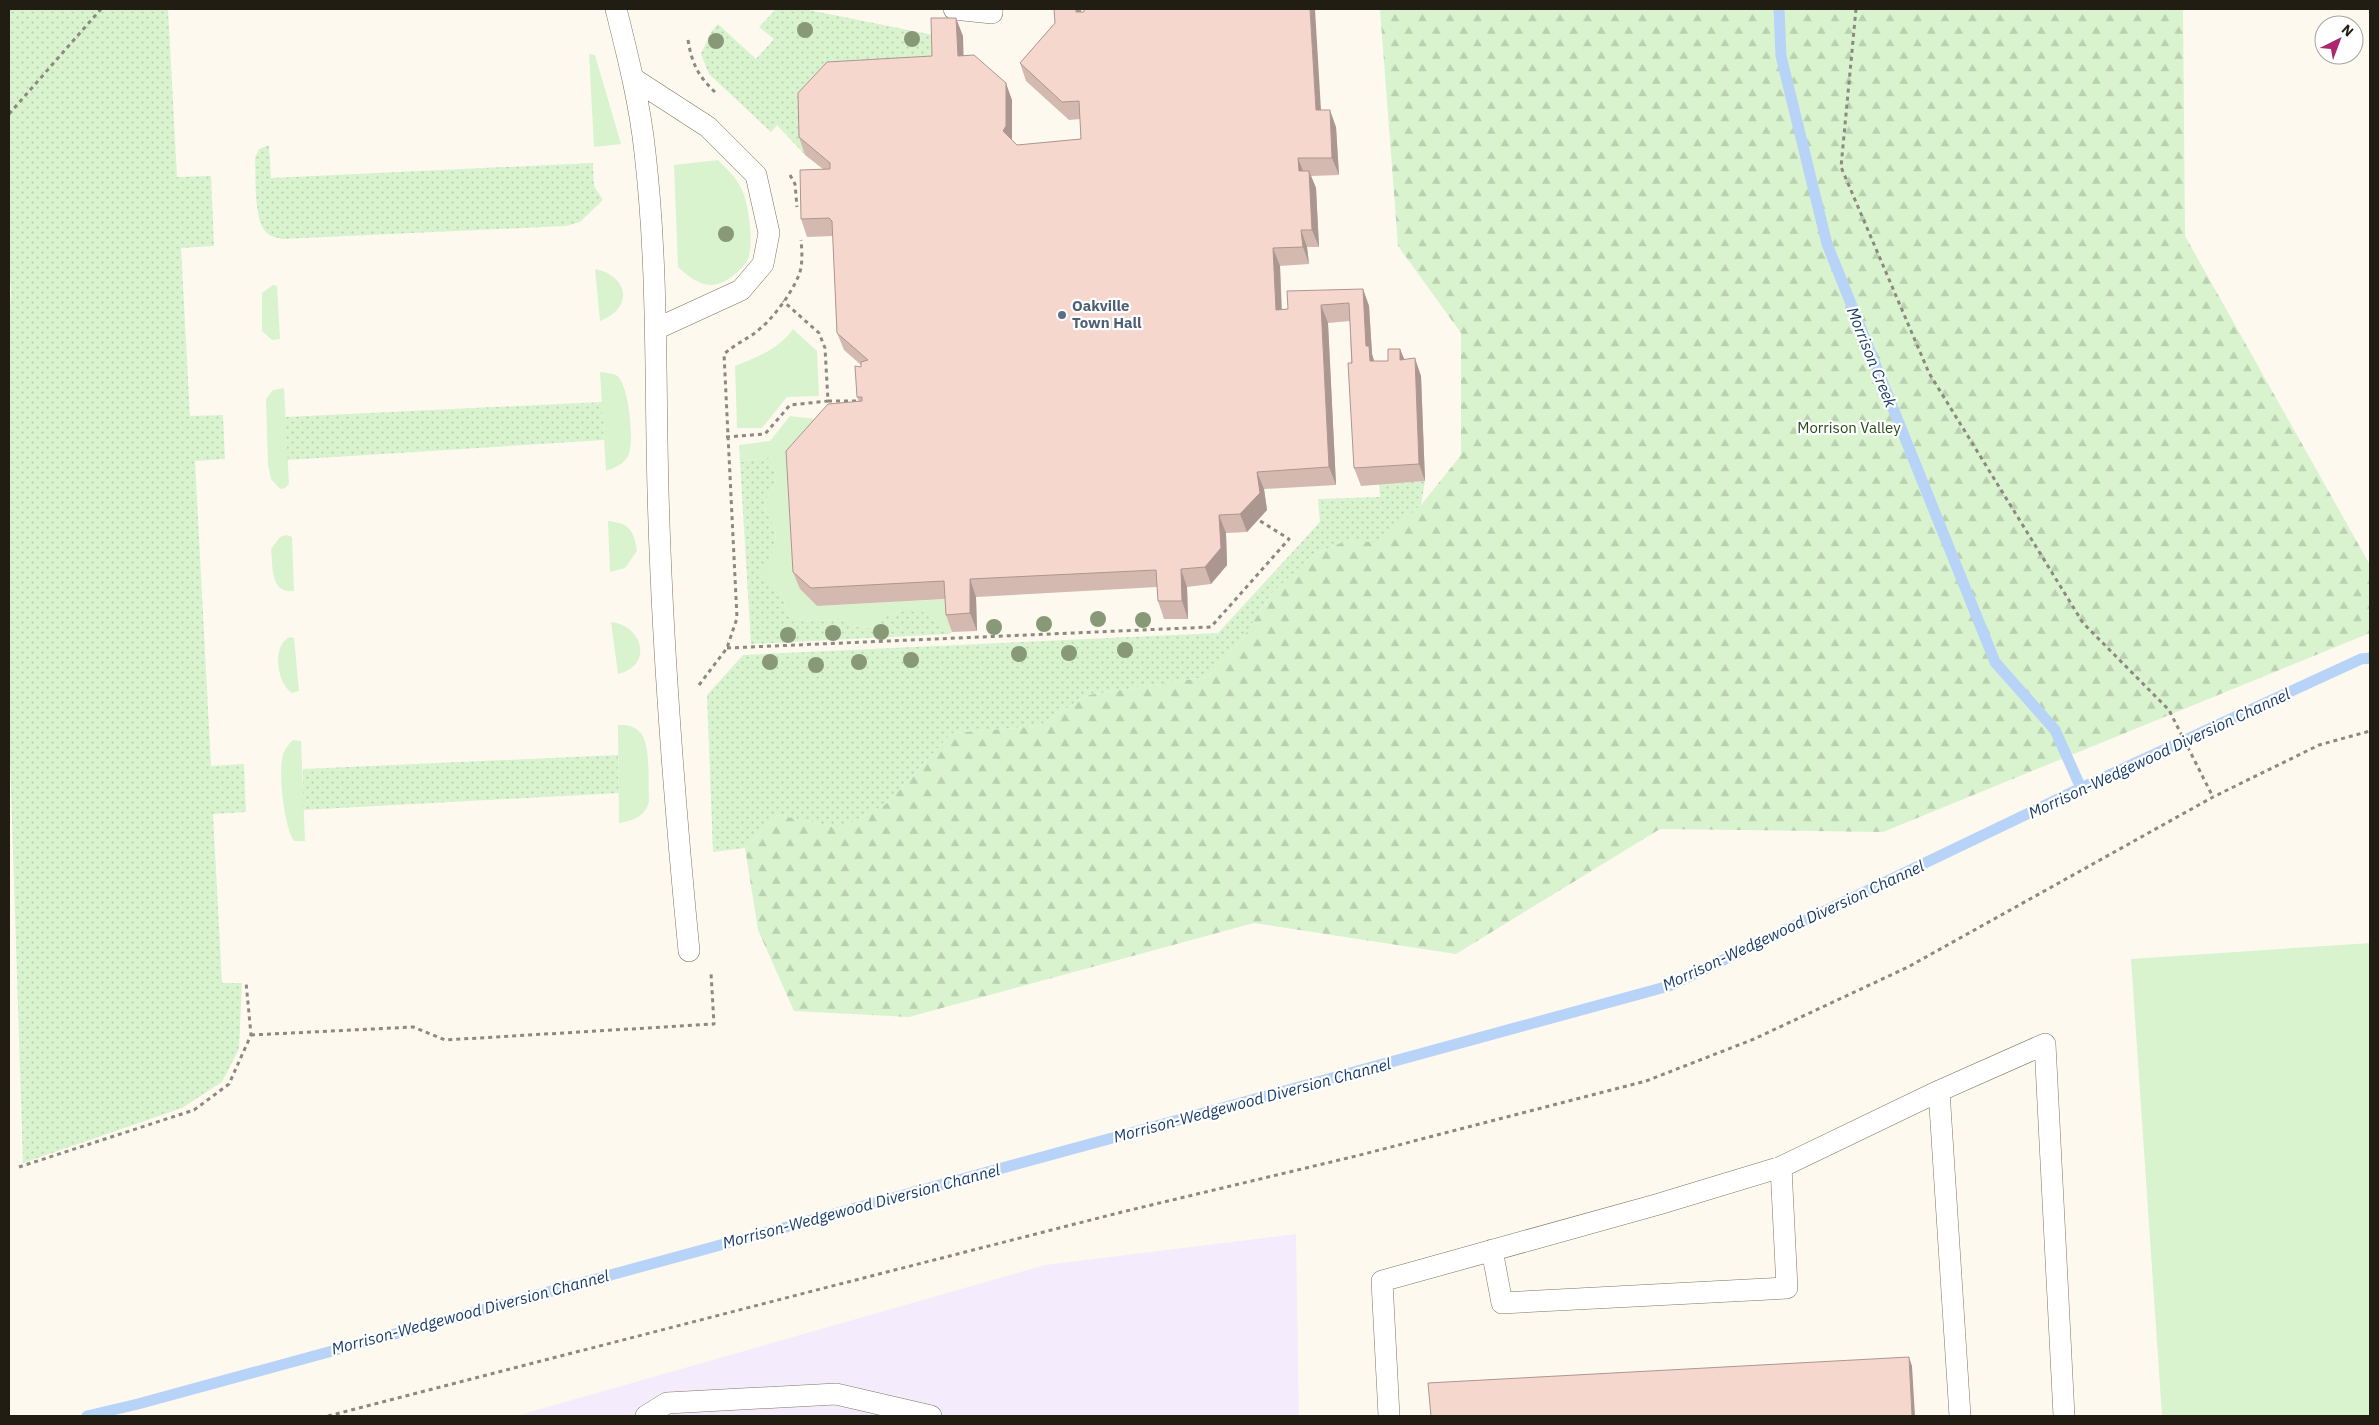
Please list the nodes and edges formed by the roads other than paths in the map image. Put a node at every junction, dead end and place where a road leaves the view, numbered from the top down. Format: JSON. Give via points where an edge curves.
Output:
{"nodes":[{"id":1,"x":616,"y":9,"type":"edge"},
{"id":2,"x":954,"y":9,"type":"edge"},
{"id":3,"x":992,"y":13,"type":"dead end"},
{"id":4,"x":634,"y":79,"type":"junction"},
{"id":5,"x":656,"y":329,"type":"junction"},
{"id":6,"x":689,"y":951,"type":"dead end"},
{"id":7,"x":1939,"y":1091,"type":"junction"},
{"id":8,"x":1781,"y":1167,"type":"junction"},
{"id":9,"x":1492,"y":1250,"type":"junction"},
{"id":10,"x":646,"y":1416,"type":"edge"},
{"id":11,"x":931,"y":1416,"type":"edge"},
{"id":12,"x":1389,"y":1416,"type":"edge"},
{"id":13,"x":1960,"y":1416,"type":"edge"},
{"id":14,"x":2064,"y":1416,"type":"edge"}],
"edges":[{"from":1,"to":4,"type":"lane"},
{"from":2,"to":3,"type":"lane"},
{"from":4,"to":5,"type":"lane","via":[[645,153]]},
{"from":4,"to":5,"type":"lane","via":[[708,127],[756,175],[769,233],[763,264],[741,290]]},
{"from":5,"to":6,"type":"lane","via":[[658,491],[668,700]]},
{"from":7,"to":8,"type":"lane"},
{"from":7,"to":13,"type":"lane"},
{"from":7,"to":14,"type":"lane","via":[[2045,1044]]},
{"from":8,"to":9,"type":"lane"},
{"from":8,"to":9,"type":"lane","via":[[1787,1288],[1502,1303]]},
{"from":9,"to":12,"type":"lane","via":[[1382,1281]]},
{"from":10,"to":11,"type":"lane","via":[[667,1403],[836,1394]]}]}
